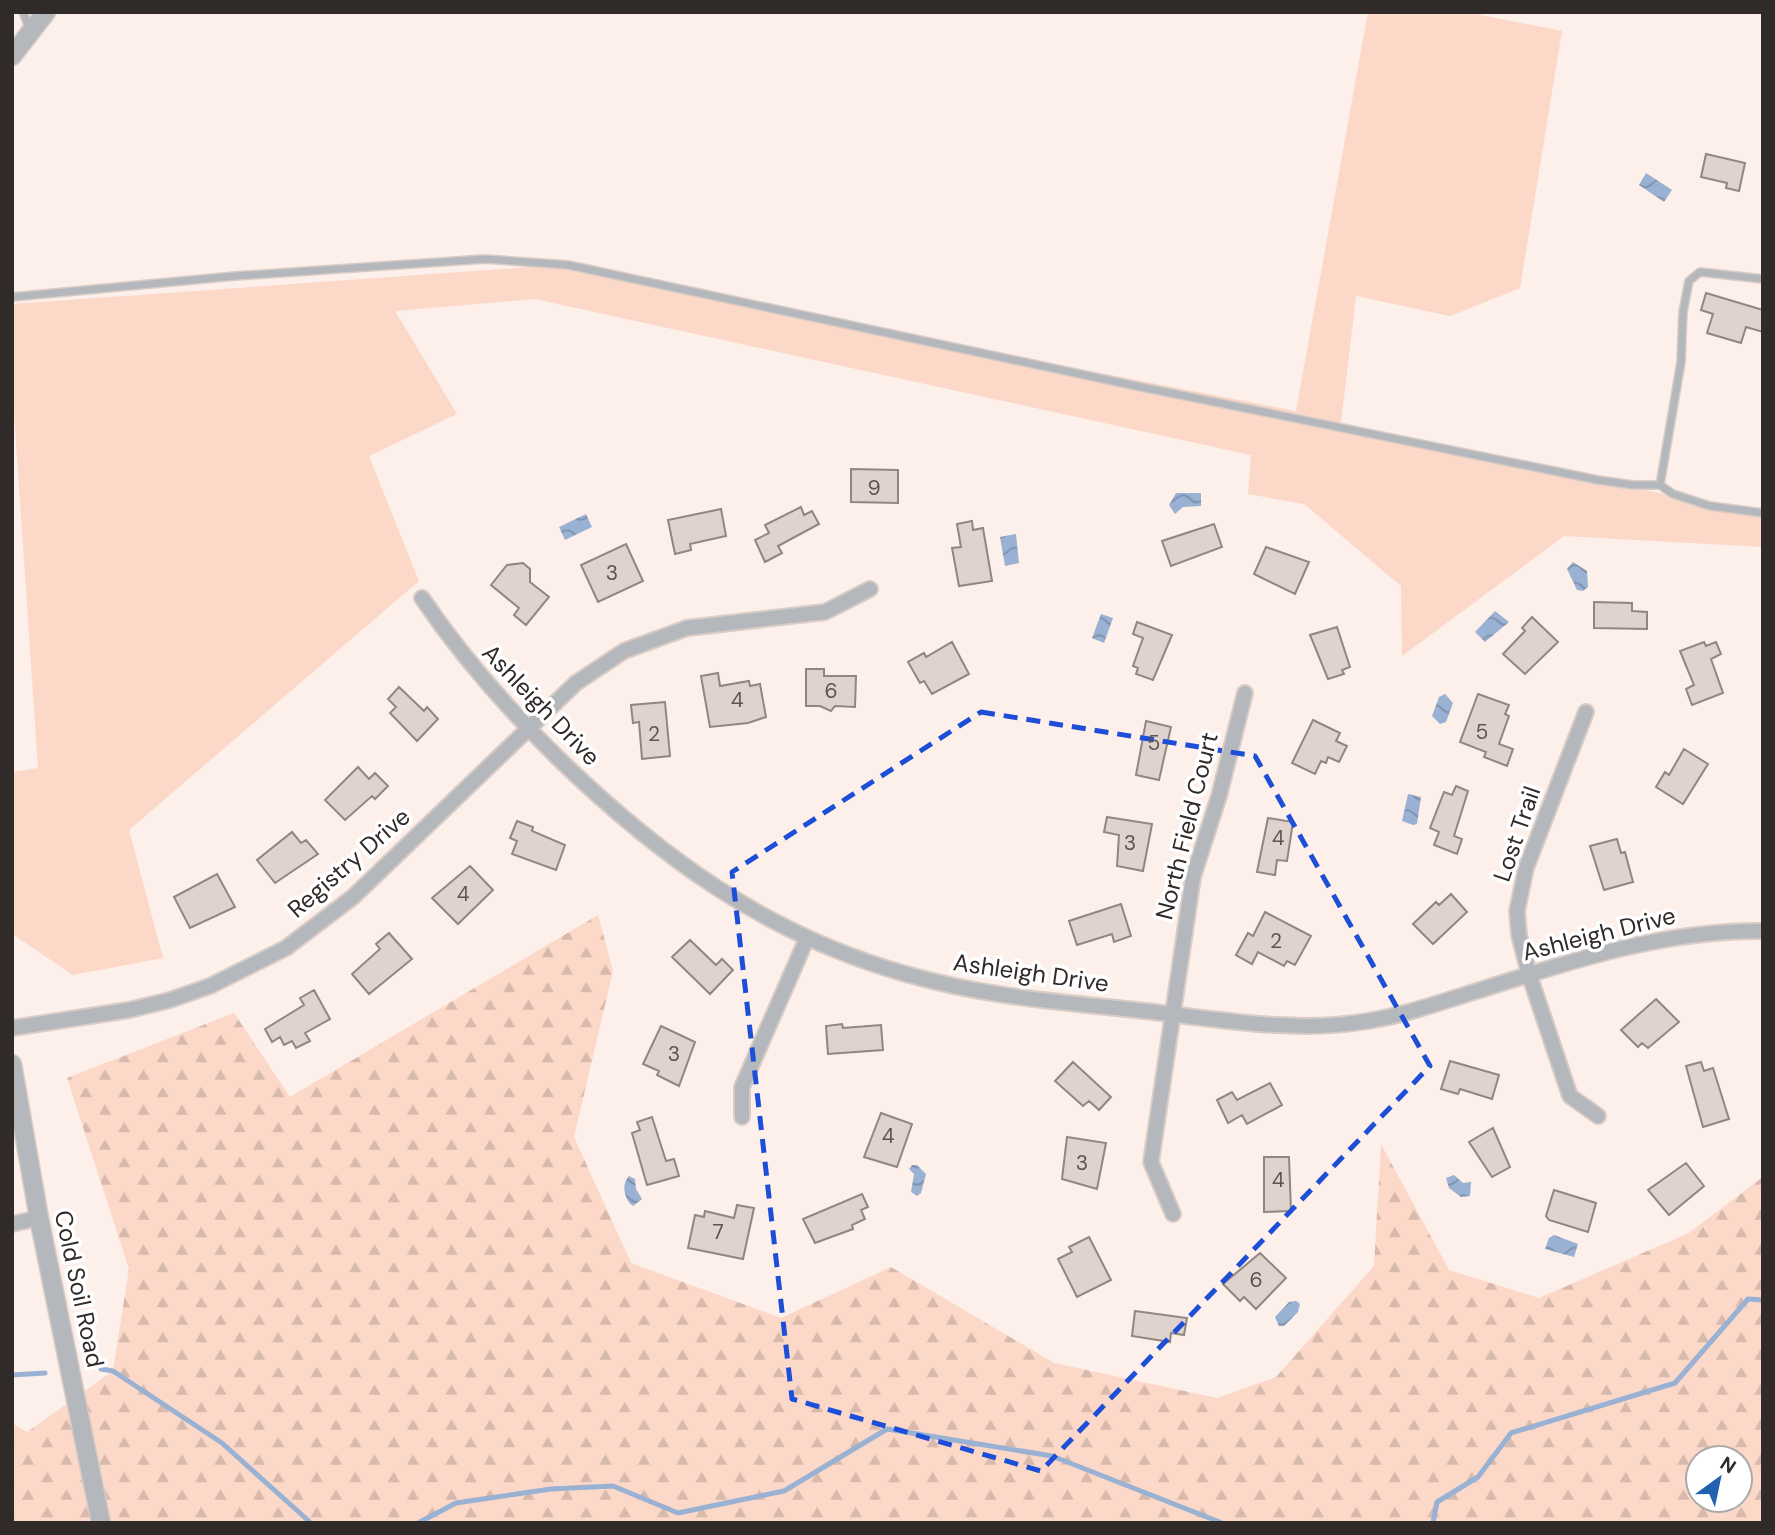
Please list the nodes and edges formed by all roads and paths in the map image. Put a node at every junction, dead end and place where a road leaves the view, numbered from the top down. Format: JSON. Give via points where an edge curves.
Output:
{"nodes":[{"id":1,"x":23,"y":12,"type":"edge"},
{"id":2,"x":46,"y":12,"type":"edge"},
{"id":3,"x":21,"y":30,"type":"edge"},
{"id":4,"x":12,"y":56,"type":"edge"},
{"id":5,"x":1763,"y":279,"type":"edge"},
{"id":6,"x":12,"y":297,"type":"edge"},
{"id":7,"x":1660,"y":485,"type":"junction"},
{"id":8,"x":1763,"y":513,"type":"edge"},
{"id":9,"x":870,"y":589,"type":"dead end"},
{"id":10,"x":422,"y":598,"type":"dead end"},
{"id":11,"x":1245,"y":693,"type":"dead end"},
{"id":12,"x":1587,"y":712,"type":"dead end"},
{"id":13,"x":528,"y":728,"type":"junction"},
{"id":14,"x":1763,"y":932,"type":"edge"},
{"id":15,"x":807,"y":938,"type":"junction"},
{"id":16,"x":1529,"y":974,"type":"junction"},
{"id":17,"x":1173,"y":1014,"type":"junction"},
{"id":18,"x":12,"y":1028,"type":"edge"},
{"id":19,"x":12,"y":1064,"type":"edge"},
{"id":20,"x":1598,"y":1116,"type":"dead end"},
{"id":21,"x":742,"y":1117,"type":"dead end"},
{"id":22,"x":1173,"y":1214,"type":"dead end"},
{"id":23,"x":39,"y":1218,"type":"junction"},
{"id":24,"x":12,"y":1224,"type":"edge"},
{"id":25,"x":101,"y":1523,"type":"edge"}],
"edges":[{"from":1,"to":3,"type":"lane"},
{"from":2,"to":3,"type":"street"},
{"from":3,"to":4,"type":"street"},
{"from":5,"to":7,"type":"lane","via":[[1700,272],[1689,281]]},
{"from":6,"to":7,"type":"lane","via":[[485,259],[568,265],[1598,480]]},
{"from":7,"to":8,"type":"lane","via":[[1710,506]]},
{"from":9,"to":13,"type":"street","name":"Registry Drive","via":[[825,612],[719,622],[654,637],[599,666]]},
{"from":10,"to":13,"type":"street","name":"Ashleigh Drive","via":[[478,675]]},
{"from":11,"to":17,"type":"street","name":"North Field Court","via":[[1193,877]]},
{"from":12,"to":16,"type":"street","name":"Lost Trail","via":[[1519,891],[1519,935]]},
{"from":13,"to":15,"type":"street","name":"Ashleigh Drive","via":[[610,808],[676,862],[748,908]]},
{"from":13,"to":18,"type":"street","name":"Registry Drive","via":[[354,897],[286,948],[210,986],[170,1000]]},
{"from":14,"to":16,"type":"street","name":"Ashleigh Drive","via":[[1669,937]]},
{"from":15,"to":17,"type":"street","name":"Ashleigh Drive","via":[[955,987]]},
{"from":15,"to":21,"type":"street","via":[[742,1087]]},
{"from":16,"to":17,"type":"street","name":"Ashleigh Drive","via":[[1399,1015],[1335,1025],[1296,1026]]},
{"from":16,"to":20,"type":"street","name":"Lost Trail","via":[[1570,1096]]},
{"from":17,"to":22,"type":"street","name":"North Field Court","via":[[1151,1162]]},
{"from":19,"to":23,"type":"street","name":"Cold Soil Road"},
{"from":23,"to":24,"type":"street"},
{"from":23,"to":25,"type":"street","name":"Cold Soil Road"}]}
